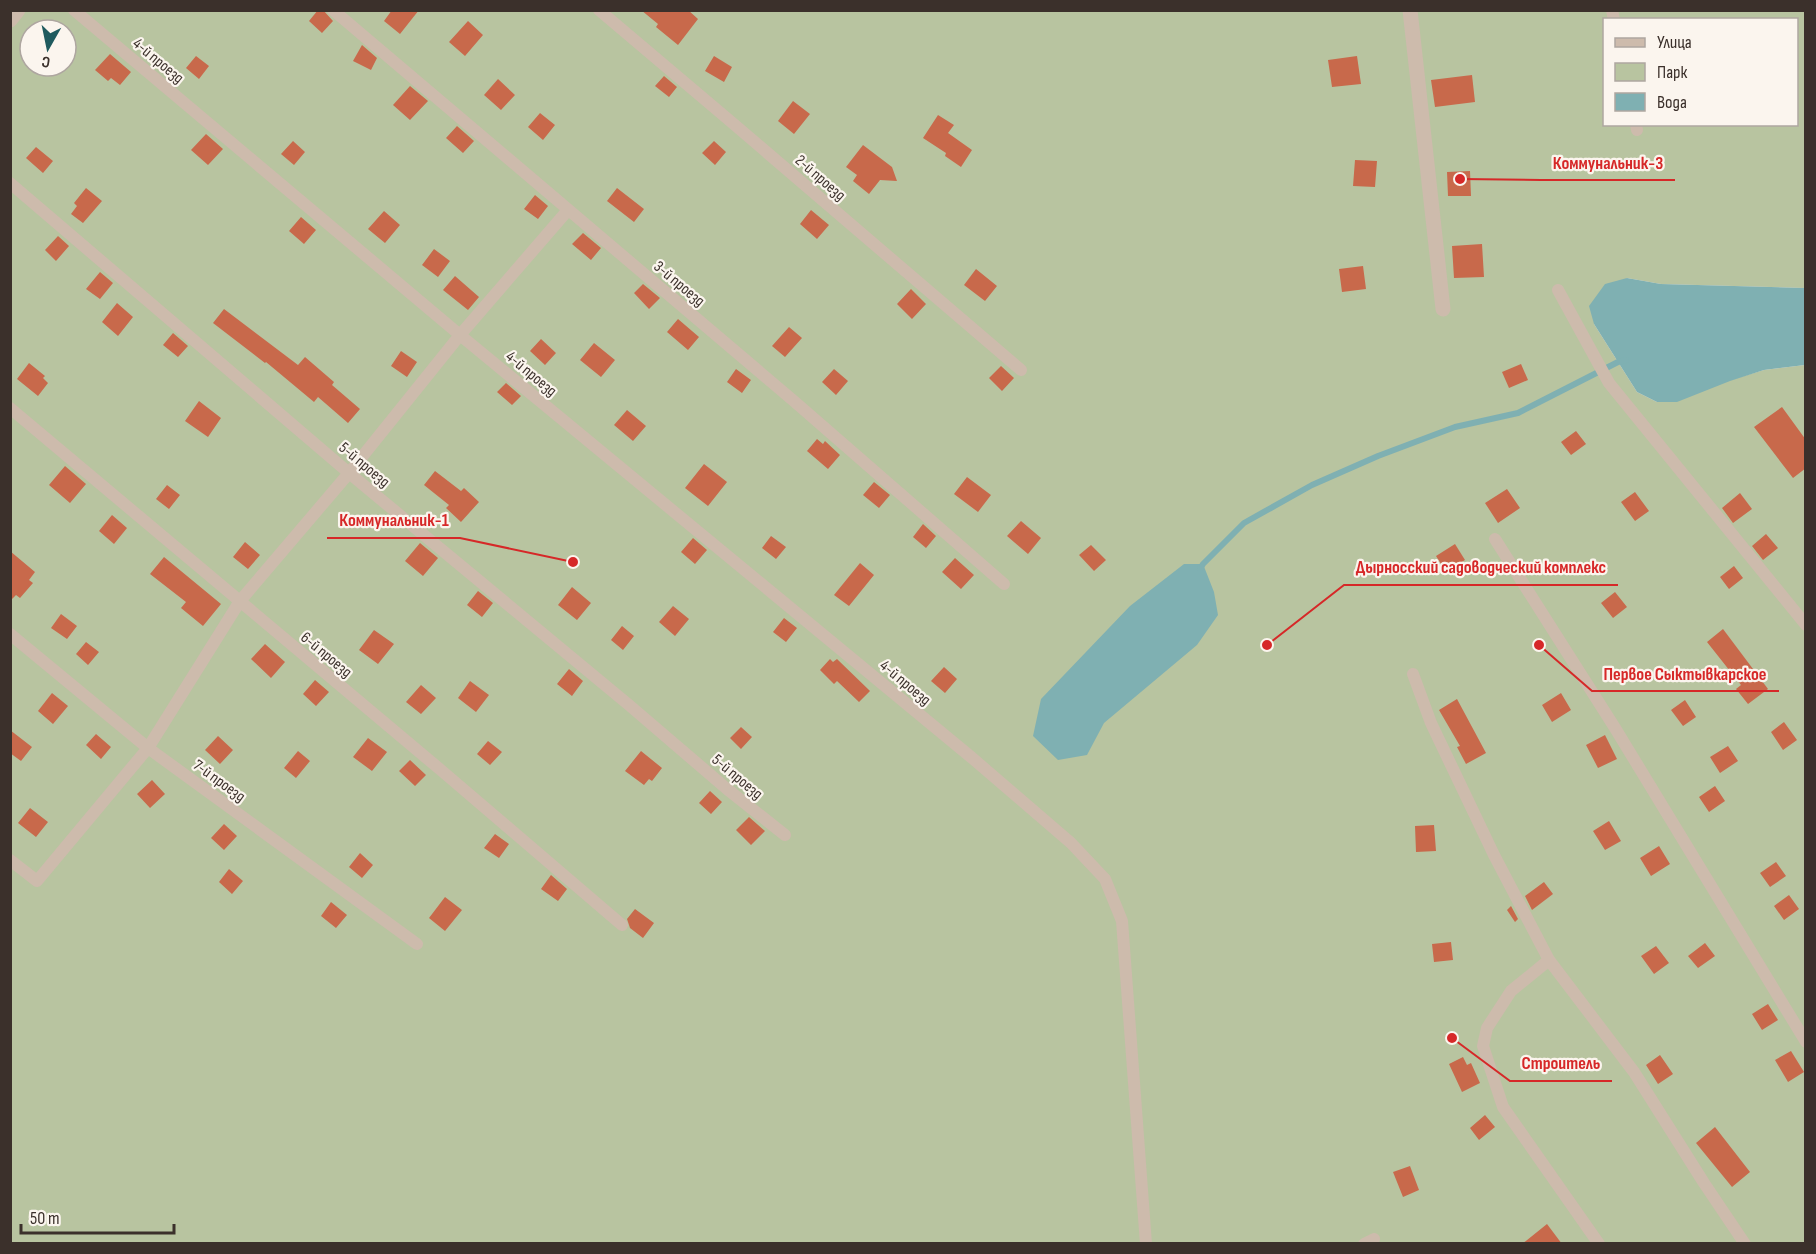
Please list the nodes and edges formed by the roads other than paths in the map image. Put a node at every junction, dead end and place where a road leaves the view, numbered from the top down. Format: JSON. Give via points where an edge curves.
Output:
{"nodes":[{"id":1,"x":18,"y":10,"type":"edge"},
{"id":2,"x":74,"y":10,"type":"edge"},
{"id":3,"x":333,"y":10,"type":"edge"},
{"id":4,"x":599,"y":10,"type":"edge"},
{"id":5,"x":1410,"y":10,"type":"edge"},
{"id":6,"x":10,"y":20,"type":"edge"},
{"id":7,"x":10,"y":183,"type":"edge"},
{"id":8,"x":568,"y":210,"type":"junction"},
{"id":9,"x":1558,"y":290,"type":"dead end"},
{"id":10,"x":1443,"y":309,"type":"dead end"},
{"id":11,"x":460,"y":335,"type":"junction"},
{"id":12,"x":1021,"y":370,"type":"dead end"},
{"id":13,"x":10,"y":408,"type":"edge"},
{"id":14,"x":349,"y":473,"type":"junction"},
{"id":15,"x":1495,"y":539,"type":"dead end"},
{"id":16,"x":1004,"y":584,"type":"dead end"},
{"id":17,"x":240,"y":601,"type":"junction"},
{"id":18,"x":1806,"y":625,"type":"edge"},
{"id":19,"x":10,"y":634,"type":"edge"},
{"id":20,"x":1413,"y":674,"type":"dead end"},
{"id":21,"x":148,"y":748,"type":"junction"},
{"id":22,"x":785,"y":835,"type":"dead end"},
{"id":23,"x":10,"y":860,"type":"edge"},
{"id":24,"x":622,"y":925,"type":"dead end"},
{"id":25,"x":417,"y":944,"type":"dead end"},
{"id":26,"x":1548,"y":960,"type":"junction"},
{"id":27,"x":1806,"y":1042,"type":"edge"},
{"id":28,"x":1146,"y":1244,"type":"edge"},
{"id":29,"x":1599,"y":1244,"type":"edge"},
{"id":30,"x":1745,"y":1244,"type":"edge"}],
"edges":[{"from":1,"to":6,"type":"street"},
{"from":2,"to":11,"type":"lane","name":"4-й проезд"},
{"from":3,"to":8,"type":"lane","name":"3-й проезд"},
{"from":4,"to":12,"type":"lane","name":"2-й проезд"},
{"from":5,"to":10,"type":"street"},
{"from":7,"to":14,"type":"lane","name":"5-й проезд"},
{"from":8,"to":11,"type":"lane"},
{"from":8,"to":16,"type":"lane","name":"3-й проезд"},
{"from":9,"to":18,"type":"lane","via":[[1609,383]]},
{"from":11,"to":14,"type":"lane"},
{"from":11,"to":28,"type":"lane","name":"4-й проезд","via":[[971,757],[1071,843],[1105,879],[1122,921]]},
{"from":13,"to":17,"type":"lane","name":"6-й проезд"},
{"from":14,"to":17,"type":"lane"},
{"from":14,"to":22,"type":"lane","name":"5-й проезд"},
{"from":15,"to":27,"type":"lane"},
{"from":17,"to":21,"type":"lane"},
{"from":17,"to":24,"type":"lane","name":"6-й проезд"},
{"from":19,"to":21,"type":"lane","name":"7-й проезд"},
{"from":20,"to":26,"type":"lane","via":[[1431,723]]},
{"from":21,"to":23,"type":"lane","via":[[37,881]]},
{"from":21,"to":25,"type":"lane","name":"7-й проезд"},
{"from":26,"to":29,"type":"lane","via":[[1511,991],[1487,1028],[1483,1046],[1503,1107]]},
{"from":26,"to":30,"type":"lane","via":[[1634,1072]]}]}
